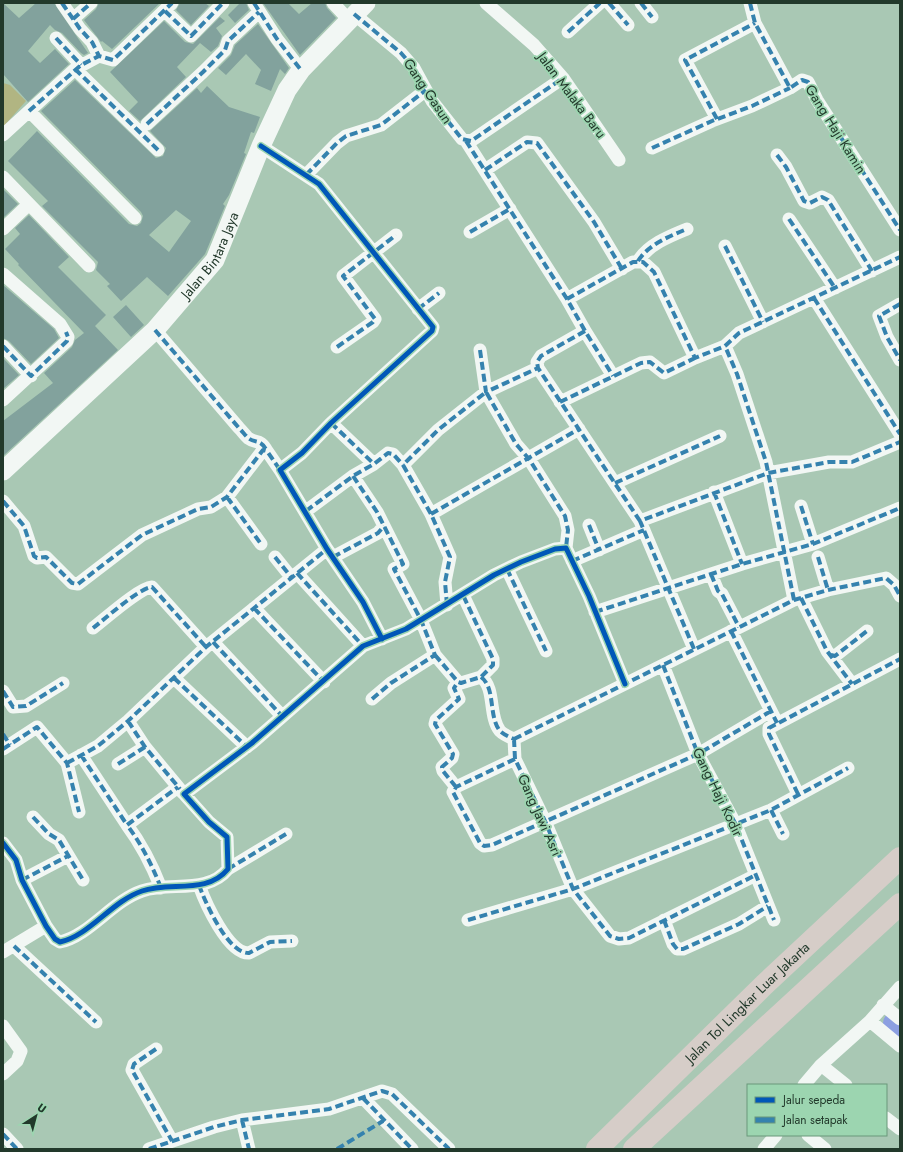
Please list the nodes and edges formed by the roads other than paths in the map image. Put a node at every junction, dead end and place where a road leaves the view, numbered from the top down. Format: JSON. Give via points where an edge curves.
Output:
{"nodes":[{"id":1,"x":62,"y":3,"type":"edge"},
{"id":2,"x":91,"y":3,"type":"edge"},
{"id":3,"x":223,"y":3,"type":"edge"},
{"id":4,"x":333,"y":3,"type":"edge"},
{"id":5,"x":486,"y":3,"type":"edge"},
{"id":6,"x":600,"y":3,"type":"edge"},
{"id":7,"x":609,"y":3,"type":"edge"},
{"id":8,"x":640,"y":3,"type":"edge"},
{"id":9,"x":750,"y":3,"type":"edge"},
{"id":10,"x":169,"y":7,"type":"edge"},
{"id":11,"x":256,"y":8,"type":"edge"},
{"id":12,"x":356,"y":12,"type":"edge"},
{"id":13,"x":652,"y":17,"type":"dead end"},
{"id":14,"x":73,"y":20,"type":"junction"},
{"id":15,"x":755,"y":23,"type":"junction"},
{"id":16,"x":628,"y":25,"type":"dead end"},
{"id":17,"x":568,"y":32,"type":"dead end"},
{"id":18,"x":56,"y":38,"type":"dead end"},
{"id":19,"x":99,"y":56,"type":"junction"},
{"id":20,"x":78,"y":67,"type":"junction"},
{"id":21,"x":301,"y":70,"type":"junction"},
{"id":22,"x":563,"y":78,"type":"junction"},
{"id":23,"x":790,"y":88,"type":"junction"},
{"id":24,"x":426,"y":90,"type":"junction"},
{"id":25,"x":28,"y":111,"type":"junction"},
{"id":26,"x":717,"y":119,"type":"junction"},
{"id":27,"x":147,"y":124,"type":"dead end"},
{"id":28,"x":3,"y":135,"type":"edge"},
{"id":29,"x":466,"y":141,"type":"junction"},
{"id":30,"x":261,"y":146,"type":"junction"},
{"id":31,"x":652,"y":148,"type":"dead end"},
{"id":32,"x":158,"y":150,"type":"dead end"},
{"id":33,"x":777,"y":156,"type":"dead end"},
{"id":34,"x":619,"y":160,"type":"dead end"},
{"id":35,"x":484,"y":170,"type":"junction"},
{"id":36,"x":306,"y":175,"type":"junction"},
{"id":37,"x":3,"y":177,"type":"edge"},
{"id":38,"x":29,"y":204,"type":"junction"},
{"id":39,"x":510,"y":209,"type":"junction"},
{"id":40,"x":135,"y":218,"type":"dead end"},
{"id":41,"x":789,"y":219,"type":"dead end"},
{"id":42,"x":3,"y":229,"type":"edge"},
{"id":43,"x":688,"y":229,"type":"dead end"},
{"id":44,"x":900,"y":230,"type":"edge"},
{"id":45,"x":470,"y":232,"type":"dead end"},
{"id":46,"x":396,"y":235,"type":"dead end"},
{"id":47,"x":725,"y":246,"type":"dead end"},
{"id":48,"x":372,"y":253,"type":"junction"},
{"id":49,"x":900,"y":257,"type":"edge"},
{"id":50,"x":638,"y":261,"type":"junction"},
{"id":51,"x":89,"y":266,"type":"dead end"},
{"id":52,"x":622,"y":269,"type":"junction"},
{"id":53,"x":872,"y":271,"type":"junction"},
{"id":54,"x":3,"y":274,"type":"edge"},
{"id":55,"x":835,"y":288,"type":"junction"},
{"id":56,"x":439,"y":293,"type":"dead end"},
{"id":57,"x":814,"y":298,"type":"junction"},
{"id":58,"x":567,"y":299,"type":"junction"},
{"id":59,"x":900,"y":304,"type":"edge"},
{"id":60,"x":418,"y":309,"type":"junction"},
{"id":61,"x":763,"y":322,"type":"junction"},
{"id":62,"x":155,"y":330,"type":"junction"},
{"id":63,"x":584,"y":331,"type":"junction"},
{"id":64,"x":3,"y":346,"type":"edge"},
{"id":65,"x":725,"y":346,"type":"junction"},
{"id":66,"x":337,"y":347,"type":"dead end"},
{"id":67,"x":480,"y":350,"type":"dead end"},
{"id":68,"x":695,"y":358,"type":"junction"},
{"id":69,"x":900,"y":360,"type":"edge"},
{"id":70,"x":538,"y":368,"type":"junction"},
{"id":71,"x":31,"y":376,"type":"junction"},
{"id":72,"x":613,"y":376,"type":"junction"},
{"id":73,"x":486,"y":392,"type":"junction"},
{"id":74,"x":3,"y":400,"type":"edge"},
{"id":75,"x":560,"y":402,"type":"junction"},
{"id":76,"x":331,"y":423,"type":"junction"},
{"id":77,"x":579,"y":429,"type":"junction"},
{"id":78,"x":900,"y":434,"type":"edge"},
{"id":79,"x":720,"y":436,"type":"dead end"},
{"id":80,"x":900,"y":442,"type":"edge"},
{"id":81,"x":267,"y":451,"type":"junction"},
{"id":82,"x":529,"y":459,"type":"junction"},
{"id":83,"x":374,"y":464,"type":"junction"},
{"id":84,"x":403,"y":465,"type":"junction"},
{"id":85,"x":3,"y":470,"type":"edge"},
{"id":86,"x":280,"y":470,"type":"junction"},
{"id":87,"x":768,"y":473,"type":"junction"},
{"id":88,"x":353,"y":476,"type":"junction"},
{"id":89,"x":615,"y":483,"type":"junction"},
{"id":90,"x":714,"y":492,"type":"junction"},
{"id":91,"x":227,"y":497,"type":"junction"},
{"id":92,"x":3,"y":501,"type":"edge"},
{"id":93,"x":800,"y":506,"type":"dead end"},
{"id":94,"x":900,"y":508,"type":"edge"},
{"id":95,"x":306,"y":511,"type":"junction"},
{"id":96,"x":431,"y":514,"type":"junction"},
{"id":97,"x":642,"y":525,"type":"junction"},
{"id":98,"x":384,"y":526,"type":"junction"},
{"id":99,"x":589,"y":526,"type":"dead end"},
{"id":100,"x":261,"y":544,"type":"dead end"},
{"id":101,"x":813,"y":544,"type":"junction"},
{"id":102,"x":566,"y":548,"type":"junction"},
{"id":103,"x":599,"y":550,"type":"junction"},
{"id":104,"x":330,"y":553,"type":"junction"},
{"id":105,"x":784,"y":553,"type":"junction"},
{"id":106,"x":275,"y":557,"type":"dead end"},
{"id":107,"x":818,"y":557,"type":"dead end"},
{"id":108,"x":572,"y":561,"type":"junction"},
{"id":109,"x":742,"y":564,"type":"junction"},
{"id":110,"x":507,"y":569,"type":"junction"},
{"id":111,"x":711,"y":574,"type":"junction"},
{"id":112,"x":294,"y":575,"type":"junction"},
{"id":113,"x":668,"y":588,"type":"junction"},
{"id":114,"x":828,"y":590,"type":"junction"},
{"id":115,"x":463,"y":595,"type":"junction"},
{"id":116,"x":900,"y":596,"type":"edge"},
{"id":117,"x":798,"y":599,"type":"junction"},
{"id":118,"x":447,"y":605,"type":"junction"},
{"id":119,"x":254,"y":608,"type":"junction"},
{"id":120,"x":595,"y":612,"type":"junction"},
{"id":121,"x":421,"y":620,"type":"junction"},
{"id":122,"x":93,"y":628,"type":"dead end"},
{"id":123,"x":735,"y":629,"type":"junction"},
{"id":124,"x":867,"y":631,"type":"dead end"},
{"id":125,"x":382,"y":639,"type":"junction"},
{"id":126,"x":210,"y":644,"type":"junction"},
{"id":127,"x":363,"y":646,"type":"junction"},
{"id":128,"x":694,"y":649,"type":"junction"},
{"id":129,"x":546,"y":651,"type":"dead end"},
{"id":130,"x":434,"y":655,"type":"junction"},
{"id":131,"x":831,"y":655,"type":"junction"},
{"id":132,"x":900,"y":659,"type":"edge"},
{"id":133,"x":663,"y":665,"type":"junction"},
{"id":134,"x":481,"y":677,"type":"junction"},
{"id":135,"x":174,"y":678,"type":"junction"},
{"id":136,"x":324,"y":682,"type":"junction"},
{"id":137,"x":458,"y":682,"type":"junction"},
{"id":138,"x":64,"y":683,"type":"dead end"},
{"id":139,"x":625,"y":684,"type":"junction"},
{"id":140,"x":852,"y":684,"type":"junction"},
{"id":141,"x":3,"y":691,"type":"edge"},
{"id":142,"x":372,"y":699,"type":"dead end"},
{"id":143,"x":771,"y":711,"type":"junction"},
{"id":144,"x":282,"y":716,"type":"junction"},
{"id":145,"x":128,"y":721,"type":"junction"},
{"id":146,"x":777,"y":724,"type":"junction"},
{"id":147,"x":514,"y":739,"type":"junction"},
{"id":148,"x":5,"y":743,"type":"edge"},
{"id":149,"x":144,"y":747,"type":"junction"},
{"id":150,"x":247,"y":747,"type":"junction"},
{"id":151,"x":698,"y":754,"type":"junction"},
{"id":152,"x":81,"y":755,"type":"junction"},
{"id":153,"x":515,"y":759,"type":"junction"},
{"id":154,"x":67,"y":762,"type":"junction"},
{"id":155,"x":118,"y":764,"type":"dead end"},
{"id":156,"x":848,"y":768,"type":"dead end"},
{"id":157,"x":456,"y":787,"type":"junction"},
{"id":158,"x":181,"y":790,"type":"junction"},
{"id":159,"x":798,"y":794,"type":"junction"},
{"id":160,"x":770,"y":810,"type":"junction"},
{"id":161,"x":79,"y":812,"type":"dead end"},
{"id":162,"x":32,"y":817,"type":"dead end"},
{"id":163,"x":545,"y":821,"type":"junction"},
{"id":164,"x":735,"y":823,"type":"junction"},
{"id":165,"x":127,"y":825,"type":"junction"},
{"id":166,"x":286,"y":834,"type":"dead end"},
{"id":167,"x":783,"y":834,"type":"dead end"},
{"id":168,"x":3,"y":843,"type":"edge"},
{"id":169,"x":68,"y":856,"type":"junction"},
{"id":170,"x":900,"y":858,"type":"edge"},
{"id":171,"x":228,"y":869,"type":"junction"},
{"id":172,"x":756,"y":875,"type":"junction"},
{"id":173,"x":22,"y":880,"type":"junction"},
{"id":174,"x":83,"y":880,"type":"dead end"},
{"id":175,"x":199,"y":885,"type":"junction"},
{"id":176,"x":161,"y":888,"type":"junction"},
{"id":177,"x":573,"y":889,"type":"junction"},
{"id":178,"x":900,"y":904,"type":"edge"},
{"id":179,"x":768,"y":906,"type":"junction"},
{"id":180,"x":468,"y":920,"type":"dead end"},
{"id":181,"x":664,"y":920,"type":"junction"},
{"id":182,"x":774,"y":920,"type":"dead end"},
{"id":183,"x":46,"y":926,"type":"junction"},
{"id":184,"x":292,"y":941,"type":"dead end"},
{"id":185,"x":8,"y":949,"type":"edge"},
{"id":186,"x":900,"y":986,"type":"edge"},
{"id":187,"x":877,"y":1013,"type":"junction"},
{"id":188,"x":900,"y":1019,"type":"edge"},
{"id":189,"x":96,"y":1022,"type":"dead end"},
{"id":190,"x":3,"y":1026,"type":"edge"},
{"id":191,"x":900,"y":1046,"type":"edge"},
{"id":192,"x":156,"y":1049,"type":"dead end"},
{"id":193,"x":821,"y":1065,"type":"junction"},
{"id":194,"x":3,"y":1074,"type":"edge"},
{"id":195,"x":805,"y":1084,"type":"edge"},
{"id":196,"x":845,"y":1084,"type":"edge"},
{"id":197,"x":363,"y":1098,"type":"junction"},
{"id":198,"x":887,"y":1119,"type":"edge"},
{"id":199,"x":242,"y":1120,"type":"junction"},
{"id":200,"x":900,"y":1129,"type":"edge"},
{"id":201,"x":3,"y":1134,"type":"edge"},
{"id":202,"x":775,"y":1136,"type":"edge"},
{"id":203,"x":809,"y":1136,"type":"edge"},
{"id":204,"x":172,"y":1141,"type":"junction"},
{"id":205,"x":17,"y":1149,"type":"edge"},
{"id":206,"x":149,"y":1149,"type":"edge"},
{"id":207,"x":249,"y":1149,"type":"edge"},
{"id":208,"x":412,"y":1149,"type":"edge"},
{"id":209,"x":449,"y":1149,"type":"edge"},
{"id":210,"x":597,"y":1149,"type":"edge"},
{"id":211,"x":634,"y":1149,"type":"edge"},
{"id":212,"x":764,"y":1149,"type":"edge"},
{"id":213,"x":825,"y":1149,"type":"edge"}],
"edges":[{"from":1,"to":14,"type":"street"},
{"from":2,"to":14,"type":"street"},
{"from":3,"to":10,"type":"street","via":[[191,36]]},
{"from":4,"to":12,"type":"street","name":"Gang Gasun"},
{"from":5,"to":22,"type":"street","name":"Jalan Malaka Baru","via":[[534,45]]},
{"from":6,"to":17,"type":"street"},
{"from":7,"to":16,"type":"street"},
{"from":8,"to":13,"type":"street"},
{"from":9,"to":15,"type":"street","name":"Gang Haji Kamin"},
{"from":10,"to":19,"type":"street","via":[[113,60]]},
{"from":11,"to":21,"type":"street","via":[[276,39]]},
{"from":11,"to":27,"type":"street","via":[[228,41],[225,50]]},
{"from":12,"to":21,"type":"street","name":"Jalan Bintara Jaya"},
{"from":12,"to":24,"type":"street","name":"Gang Gasun","via":[[401,53],[414,68]]},
{"from":14,"to":19,"type":"street","via":[[92,42]]},
{"from":15,"to":23,"type":"street","name":"Gang Haji Kamin"},
{"from":15,"to":26,"type":"street","via":[[685,60]]},
{"from":18,"to":20,"type":"street"},
{"from":19,"to":20,"type":"street"},
{"from":20,"to":25,"type":"street"},
{"from":20,"to":32,"type":"street"},
{"from":21,"to":30,"type":"street","name":"Jalan Bintara Jaya","via":[[287,90]]},
{"from":22,"to":29,"type":"street","via":[[471,141]]},
{"from":22,"to":34,"type":"street","name":"Jalan Malaka Baru"},
{"from":23,"to":26,"type":"street"},
{"from":23,"to":44,"type":"street","name":"Gang Haji Kamin","via":[[802,80],[808,82]]},
{"from":24,"to":29,"type":"street","name":"Gang Gasun","via":[[445,118]]},
{"from":24,"to":36,"type":"street","via":[[381,125],[346,136]]},
{"from":25,"to":28,"type":"street"},
{"from":25,"to":40,"type":"street"},
{"from":26,"to":31,"type":"street"},
{"from":29,"to":35,"type":"street","name":"Gang Gasun"},
{"from":30,"to":36,"type":"street"},
{"from":30,"to":62,"type":"street","name":"Jalan Bintara Jaya","via":[[215,260]]},
{"from":33,"to":53,"type":"street","via":[[786,167],[804,202],[810,203],[822,197],[828,200]]},
{"from":35,"to":39,"type":"street","name":"Gang Gasun"},
{"from":35,"to":52,"type":"street","via":[[527,142],[537,143],[594,222]]},
{"from":36,"to":48,"type":"street","via":[[318,184]]},
{"from":37,"to":38,"type":"street"},
{"from":38,"to":42,"type":"street"},
{"from":38,"to":51,"type":"street"},
{"from":39,"to":45,"type":"street"},
{"from":39,"to":58,"type":"street","name":"Gang Gasun"},
{"from":41,"to":55,"type":"street"},
{"from":43,"to":50,"type":"street","via":[[652,247]]},
{"from":46,"to":48,"type":"street"},
{"from":47,"to":61,"type":"street"},
{"from":48,"to":60,"type":"street"},
{"from":48,"to":66,"type":"street","via":[[343,276],[374,316],[374,321]]},
{"from":49,"to":53,"type":"street"},
{"from":50,"to":52,"type":"street"},
{"from":50,"to":68,"type":"street","via":[[647,264],[654,272]]},
{"from":52,"to":58,"type":"street"},
{"from":53,"to":55,"type":"street"},
{"from":54,"to":71,"type":"street","via":[[60,324],[68,337],[67,341]]},
{"from":55,"to":57,"type":"street"},
{"from":56,"to":60,"type":"street"},
{"from":57,"to":61,"type":"street"},
{"from":57,"to":78,"type":"street"},
{"from":58,"to":63,"type":"street","name":"Gang Gasun"},
{"from":59,"to":69,"type":"street","via":[[879,316]]},
{"from":60,"to":76,"type":"street","via":[[433,327],[432,331]]},
{"from":61,"to":65,"type":"street","via":[[739,333]]},
{"from":62,"to":81,"type":"street","via":[[249,439],[258,441]]},
{"from":62,"to":85,"type":"street","name":"Jalan Bintara Jaya"},
{"from":63,"to":70,"type":"street","via":[[541,356],[537,362]]},
{"from":63,"to":72,"type":"street","name":"Gang Gasun"},
{"from":64,"to":71,"type":"street"},
{"from":65,"to":68,"type":"street"},
{"from":65,"to":87,"type":"street","via":[[739,381]]},
{"from":67,"to":73,"type":"street"},
{"from":68,"to":72,"type":"street","via":[[664,373],[646,362]]},
{"from":70,"to":73,"type":"street"},
{"from":70,"to":75,"type":"street"},
{"from":71,"to":74,"type":"street"},
{"from":72,"to":75,"type":"street"},
{"from":73,"to":82,"type":"street","via":[[516,444]]},
{"from":73,"to":84,"type":"street","via":[[438,430]]},
{"from":75,"to":77,"type":"street"},
{"from":76,"to":83,"type":"street"},
{"from":76,"to":86,"type":"street","via":[[302,453]]},
{"from":77,"to":82,"type":"street"},
{"from":77,"to":89,"type":"street"},
{"from":79,"to":89,"type":"street"},
{"from":80,"to":87,"type":"street","via":[[852,462],[829,462]]},
{"from":81,"to":86,"type":"street"},
{"from":81,"to":91,"type":"street","via":[[263,450]]},
{"from":82,"to":96,"type":"street"},
{"from":82,"to":102,"type":"street","via":[[565,516],[568,530]]},
{"from":83,"to":84,"type":"street","via":[[391,453]]},
{"from":83,"to":88,"type":"street"},
{"from":84,"to":96,"type":"street"},
{"from":86,"to":95,"type":"street"},
{"from":87,"to":90,"type":"street"},
{"from":87,"to":105,"type":"street"},
{"from":88,"to":95,"type":"street"},
{"from":88,"to":98,"type":"street"},
{"from":89,"to":97,"type":"street"},
{"from":90,"to":97,"type":"street"},
{"from":90,"to":109,"type":"street"},
{"from":91,"to":92,"type":"street","via":[[211,507],[198,509],[142,535],[78,584],[72,583],[46,557],[34,556],[24,526]]},
{"from":91,"to":100,"type":"street"},
{"from":93,"to":101,"type":"street"},
{"from":94,"to":101,"type":"street"},
{"from":95,"to":104,"type":"street"},
{"from":96,"to":118,"type":"street","via":[[450,557],[445,582]]},
{"from":97,"to":103,"type":"street"},
{"from":97,"to":113,"type":"street"},
{"from":98,"to":104,"type":"street","via":[[378,532]]},
{"from":98,"to":121,"type":"street","via":[[403,564],[394,569]]},
{"from":99,"to":103,"type":"street"},
{"from":101,"to":105,"type":"street"},
{"from":102,"to":108,"type":"street"},
{"from":102,"to":110,"type":"street","via":[[555,549]]},
{"from":103,"to":108,"type":"street"},
{"from":104,"to":112,"type":"street"},
{"from":104,"to":125,"type":"street","via":[[363,602]]},
{"from":105,"to":109,"type":"street"},
{"from":105,"to":117,"type":"street"},
{"from":106,"to":112,"type":"street"},
{"from":107,"to":114,"type":"street"},
{"from":108,"to":120,"type":"street"},
{"from":109,"to":111,"type":"street"},
{"from":110,"to":115,"type":"street"},
{"from":110,"to":129,"type":"street"},
{"from":111,"to":113,"type":"street"},
{"from":111,"to":123,"type":"street","via":[[718,591],[722,594]]},
{"from":112,"to":119,"type":"street"},
{"from":112,"to":127,"type":"street"},
{"from":113,"to":120,"type":"street"},
{"from":113,"to":128,"type":"street"},
{"from":114,"to":116,"type":"street","via":[[886,578],[894,585]]},
{"from":114,"to":117,"type":"street"},
{"from":115,"to":118,"type":"street"},
{"from":115,"to":134,"type":"street","via":[[493,659],[493,665]]},
{"from":117,"to":123,"type":"street"},
{"from":117,"to":131,"type":"street"},
{"from":118,"to":121,"type":"street"},
{"from":119,"to":126,"type":"street"},
{"from":119,"to":136,"type":"street"},
{"from":120,"to":139,"type":"street"},
{"from":121,"to":125,"type":"street"},
{"from":121,"to":130,"type":"street"},
{"from":122,"to":126,"type":"street","via":[[139,593],[152,587]]},
{"from":123,"to":128,"type":"street"},
{"from":123,"to":143,"type":"street"},
{"from":124,"to":131,"type":"street","via":[[835,656]]},
{"from":125,"to":127,"type":"street"},
{"from":126,"to":135,"type":"street"},
{"from":126,"to":144,"type":"street"},
{"from":127,"to":136,"type":"street"},
{"from":128,"to":133,"type":"street"},
{"from":130,"to":137,"type":"street"},
{"from":130,"to":142,"type":"street","via":[[391,683]]},
{"from":131,"to":140,"type":"street"},
{"from":132,"to":140,"type":"street"},
{"from":133,"to":139,"type":"street"},
{"from":133,"to":151,"type":"street","name":"Gang Haji Kodir"},
{"from":134,"to":137,"type":"street"},
{"from":134,"to":147,"type":"street","via":[[486,681],[495,722],[500,731]]},
{"from":135,"to":145,"type":"street"},
{"from":135,"to":150,"type":"street"},
{"from":136,"to":144,"type":"street"},
{"from":137,"to":157,"type":"street","via":[[454,688],[459,699],[436,720],[435,724],[453,754],[442,767]]},
{"from":138,"to":141,"type":"street","via":[[26,706],[14,707]]},
{"from":139,"to":147,"type":"street"},
{"from":140,"to":146,"type":"street"},
{"from":143,"to":146,"type":"street"},
{"from":143,"to":151,"type":"street"},
{"from":144,"to":150,"type":"street"},
{"from":145,"to":149,"type":"street"},
{"from":145,"to":152,"type":"street","via":[[98,746]]},
{"from":146,"to":159,"type":"street","via":[[767,730]]},
{"from":147,"to":153,"type":"street","name":"Gang Jawi Asri"},
{"from":148,"to":154,"type":"street","via":[[38,728]]},
{"from":149,"to":155,"type":"street"},
{"from":149,"to":158,"type":"street"},
{"from":150,"to":158,"type":"street"},
{"from":151,"to":163,"type":"street"},
{"from":151,"to":164,"type":"street","name":"Gang Haji Kodir"},
{"from":152,"to":154,"type":"street"},
{"from":152,"to":165,"type":"street"},
{"from":153,"to":157,"type":"street"},
{"from":153,"to":163,"type":"street","name":"Gang Jawi Asri"},
{"from":154,"to":161,"type":"street"},
{"from":156,"to":159,"type":"street"},
{"from":157,"to":163,"type":"street","via":[[453,792],[484,846],[492,845]]},
{"from":158,"to":165,"type":"street"},
{"from":158,"to":171,"type":"street","via":[[209,822],[227,837]]},
{"from":159,"to":160,"type":"street"},
{"from":160,"to":164,"type":"street"},
{"from":160,"to":167,"type":"street"},
{"from":162,"to":169,"type":"street","via":[[59,840]]},
{"from":163,"to":177,"type":"street","name":"Gang Jawi Asri"},
{"from":164,"to":172,"type":"street","name":"Gang Haji Kodir"},
{"from":164,"to":177,"type":"street"},
{"from":165,"to":176,"type":"street","via":[[147,856]]},
{"from":166,"to":171,"type":"street"},
{"from":168,"to":173,"type":"street","via":[[16,860]]},
{"from":169,"to":173,"type":"street"},
{"from":169,"to":174,"type":"street"},
{"from":170,"to":210,"type":"highway","name":"Jalan Tol Lingkar Luar Jakarta","via":[[764,985]]},
{"from":171,"to":175,"type":"street","via":[[217,880]]},
{"from":172,"to":179,"type":"street","name":"Gang Haji Kodir"},
{"from":172,"to":181,"type":"street","name":"Gang Jawi Asri"},
{"from":173,"to":183,"type":"street"},
{"from":175,"to":176,"type":"street"},
{"from":175,"to":184,"type":"street","via":[[216,922],[239,950],[249,953],[270,942]]},
{"from":176,"to":183,"type":"street","via":[[143,890],[125,899],[69,940],[60,942],[55,939]]},
{"from":177,"to":180,"type":"street"},
{"from":177,"to":181,"type":"street","name":"Gang Jawi Asri","via":[[610,936],[619,939],[629,938]]},
{"from":178,"to":211,"type":"highway","name":"Jalan Tol Lingkar Luar Jakarta"},
{"from":179,"to":181,"type":"street","via":[[739,924],[683,949],[677,949],[673,944]]},
{"from":179,"to":182,"type":"street","name":"Gang Haji Kodir"},
{"from":183,"to":185,"type":"street"},
{"from":185,"to":189,"type":"street"},
{"from":186,"to":187,"type":"street"},
{"from":187,"to":188,"type":"street"},
{"from":187,"to":191,"type":"street"},
{"from":187,"to":193,"type":"street"},
{"from":190,"to":194,"type":"street","via":[[21,1051],[17,1060]]},
{"from":192,"to":204,"type":"street","via":[[134,1064],[132,1070]]},
{"from":193,"to":195,"type":"street"},
{"from":193,"to":196,"type":"street"},
{"from":197,"to":199,"type":"street","via":[[329,1109]]},
{"from":197,"to":208,"type":"street"},
{"from":197,"to":209,"type":"street","via":[[382,1091],[392,1094]]},
{"from":198,"to":200,"type":"street"},
{"from":199,"to":204,"type":"street"},
{"from":199,"to":207,"type":"street"},
{"from":201,"to":205,"type":"street"},
{"from":202,"to":212,"type":"street"},
{"from":203,"to":213,"type":"street"},
{"from":204,"to":206,"type":"street"}]}
